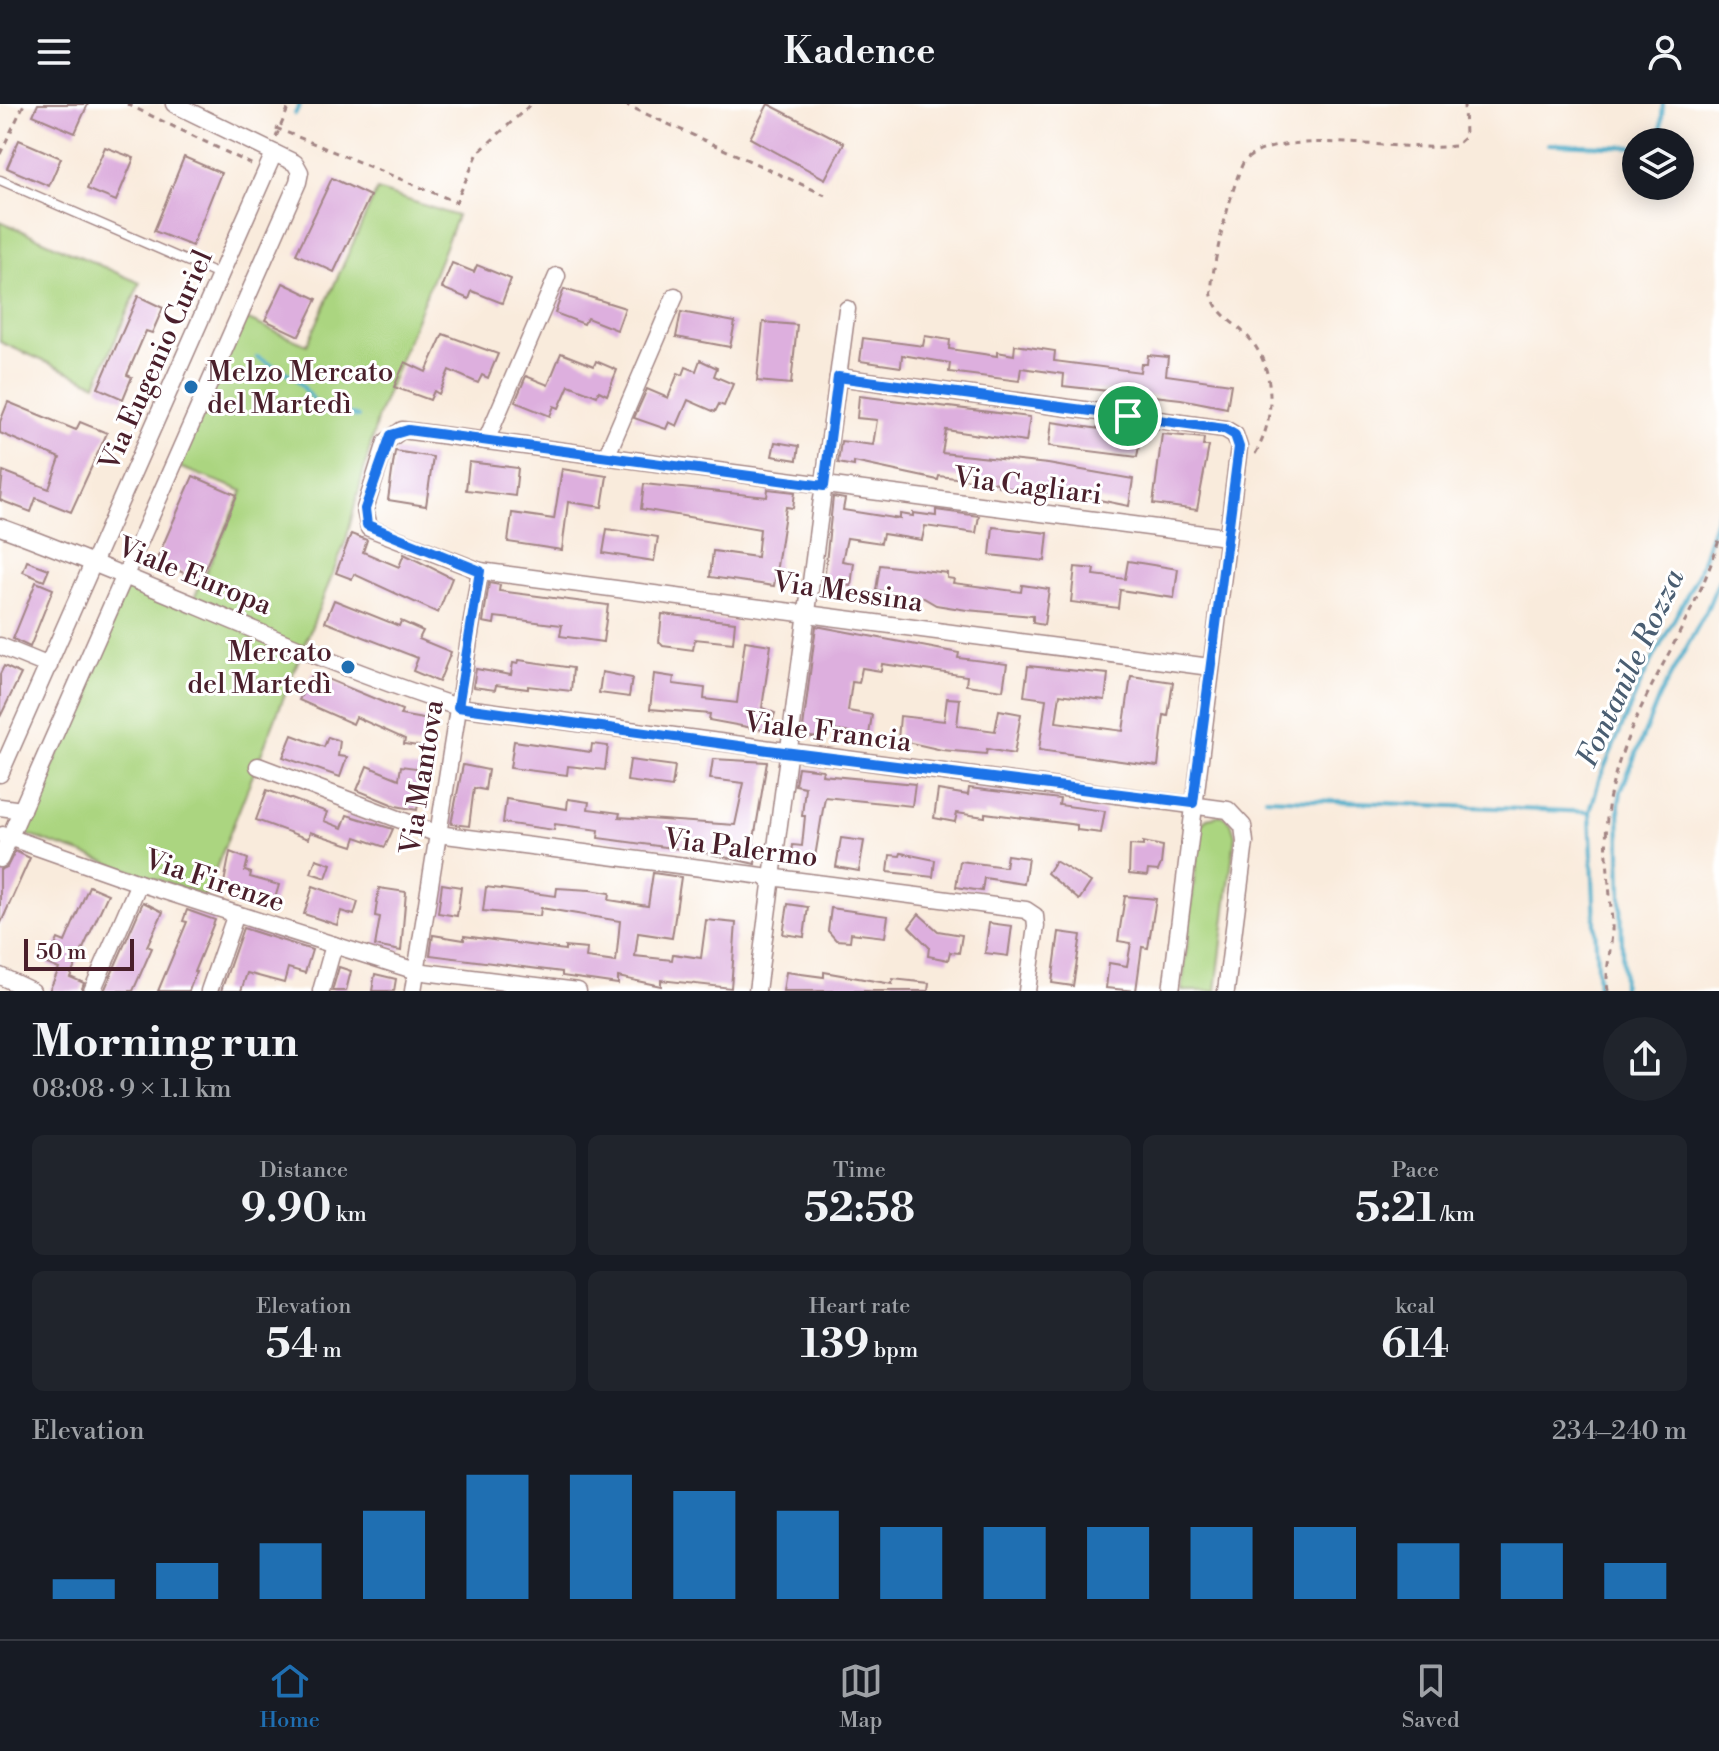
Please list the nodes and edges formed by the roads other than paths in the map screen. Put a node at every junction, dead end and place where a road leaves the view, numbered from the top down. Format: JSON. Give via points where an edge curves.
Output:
{"nodes":[{"id":1,"x":174,"y":104,"type":"edge"},
{"id":2,"x":274,"y":153,"type":"junction"},
{"id":3,"x":0,"y":180,"type":"edge"},
{"id":4,"x":220,"y":276,"type":"junction"},
{"id":5,"x":557,"y":276,"type":"dead end"},
{"id":6,"x":675,"y":296,"type":"dead end"},
{"id":7,"x":847,"y":309,"type":"dead end"},
{"id":8,"x":838,"y":377,"type":"junction"},
{"id":9,"x":486,"y":441,"type":"junction"},
{"id":10,"x":606,"y":457,"type":"junction"},
{"id":11,"x":824,"y":486,"type":"junction"},
{"id":12,"x":0,"y":527,"type":"edge"},
{"id":13,"x":1226,"y":537,"type":"junction"},
{"id":14,"x":95,"y":562,"type":"junction"},
{"id":15,"x":480,"y":571,"type":"junction"},
{"id":16,"x":125,"y":575,"type":"junction"},
{"id":17,"x":83,"y":588,"type":"junction"},
{"id":18,"x":112,"y":604,"type":"junction"},
{"id":19,"x":807,"y":612,"type":"junction"},
{"id":20,"x":0,"y":646,"type":"edge"},
{"id":21,"x":49,"y":666,"type":"junction"},
{"id":22,"x":1210,"y":667,"type":"junction"},
{"id":23,"x":458,"y":707,"type":"junction"},
{"id":24,"x":789,"y":753,"type":"junction"},
{"id":25,"x":258,"y":766,"type":"dead end"},
{"id":26,"x":0,"y":774,"type":"edge"},
{"id":27,"x":1193,"y":803,"type":"junction"},
{"id":28,"x":0,"y":807,"type":"edge"},
{"id":29,"x":22,"y":810,"type":"junction"},
{"id":30,"x":438,"y":834,"type":"junction"},
{"id":31,"x":5,"y":835,"type":"edge"},
{"id":32,"x":0,"y":859,"type":"edge"},
{"id":33,"x":773,"y":877,"type":"junction"},
{"id":34,"x":139,"y":883,"type":"junction"},
{"id":35,"x":236,"y":914,"type":"junction"},
{"id":36,"x":334,"y":945,"type":"junction"},
{"id":37,"x":416,"y":971,"type":"junction"},
{"id":38,"x":0,"y":976,"type":"edge"},
{"id":39,"x":32,"y":991,"type":"edge"},
{"id":40,"x":92,"y":991,"type":"edge"},
{"id":41,"x":209,"y":991,"type":"edge"},
{"id":42,"x":321,"y":991,"type":"edge"},
{"id":43,"x":413,"y":991,"type":"edge"},
{"id":44,"x":578,"y":991,"type":"edge"},
{"id":45,"x":757,"y":991,"type":"edge"},
{"id":46,"x":1027,"y":991,"type":"edge"},
{"id":47,"x":1171,"y":991,"type":"edge"},
{"id":48,"x":1226,"y":991,"type":"edge"}],
"edges":[{"from":1,"to":2,"type":"street"},
{"from":2,"to":4,"type":"street","name":"Via Eugenio Curiel"},
{"from":2,"to":16,"type":"street","via":[[295,163],[300,172],[296,189]]},
{"from":3,"to":4,"type":"lane"},
{"from":4,"to":14,"type":"street","name":"Via Eugenio Curiel"},
{"from":5,"to":9,"type":"street"},
{"from":6,"to":10,"type":"street"},
{"from":7,"to":8,"type":"street"},
{"from":8,"to":11,"type":"street"},
{"from":8,"to":13,"type":"street","via":[[1225,429],[1239,444]]},
{"from":9,"to":10,"type":"street","name":"Via Cagliari"},
{"from":9,"to":15,"type":"street","name":"Via Messina","via":[[394,433],[386,442],[364,516],[373,530]]},
{"from":10,"to":11,"type":"street","name":"Via Cagliari"},
{"from":11,"to":13,"type":"street","name":"Via Cagliari"},
{"from":11,"to":19,"type":"street"},
{"from":12,"to":14,"type":"street","name":"Viale Europa"},
{"from":13,"to":22,"type":"street"},
{"from":14,"to":16,"type":"street","name":"Viale Europa"},
{"from":14,"to":17,"type":"street","name":"Via Eugenio Curiel"},
{"from":15,"to":19,"type":"street","name":"Via Messina"},
{"from":15,"to":23,"type":"street","name":"Via Mantova"},
{"from":16,"to":18,"type":"street"},
{"from":16,"to":23,"type":"street","name":"Viale Europa"},
{"from":17,"to":18,"type":"street","via":[[105,590]]},
{"from":17,"to":21,"type":"street","name":"Via Eugenio Curiel"},
{"from":18,"to":29,"type":"street"},
{"from":19,"to":22,"type":"street","name":"Via Messina"},
{"from":19,"to":24,"type":"street"},
{"from":20,"to":21,"type":"street"},
{"from":21,"to":26,"type":"street","name":"Via Eugenio Curiel"},
{"from":22,"to":27,"type":"street"},
{"from":23,"to":24,"type":"street","name":"Viale Francia"},
{"from":23,"to":30,"type":"street","name":"Via Mantova"},
{"from":24,"to":27,"type":"street","name":"Viale Francia"},
{"from":24,"to":33,"type":"street"},
{"from":25,"to":30,"type":"street","name":"Via Palermo"},
{"from":27,"to":47,"type":"street"},
{"from":27,"to":48,"type":"street","name":"Viale Francia","via":[[1228,810],[1243,826]]},
{"from":28,"to":29,"type":"street"},
{"from":29,"to":31,"type":"street"},
{"from":30,"to":33,"type":"street","name":"Via Palermo"},
{"from":30,"to":37,"type":"street","name":"Via Mantova"},
{"from":31,"to":32,"type":"street"},
{"from":31,"to":34,"type":"street","name":"Via Firenze"},
{"from":33,"to":45,"type":"street"},
{"from":33,"to":46,"type":"street","name":"Via Palermo","via":[[1026,910],[1035,916]]},
{"from":34,"to":35,"type":"street","name":"Via Firenze"},
{"from":34,"to":40,"type":"street"},
{"from":35,"to":36,"type":"street","name":"Via Firenze"},
{"from":35,"to":41,"type":"street"},
{"from":36,"to":37,"type":"street","name":"Via Firenze"},
{"from":36,"to":42,"type":"street"},
{"from":37,"to":43,"type":"street","name":"Via Mantova"},
{"from":37,"to":44,"type":"street","name":"Via Firenze"},
{"from":38,"to":39,"type":"street"}]}
